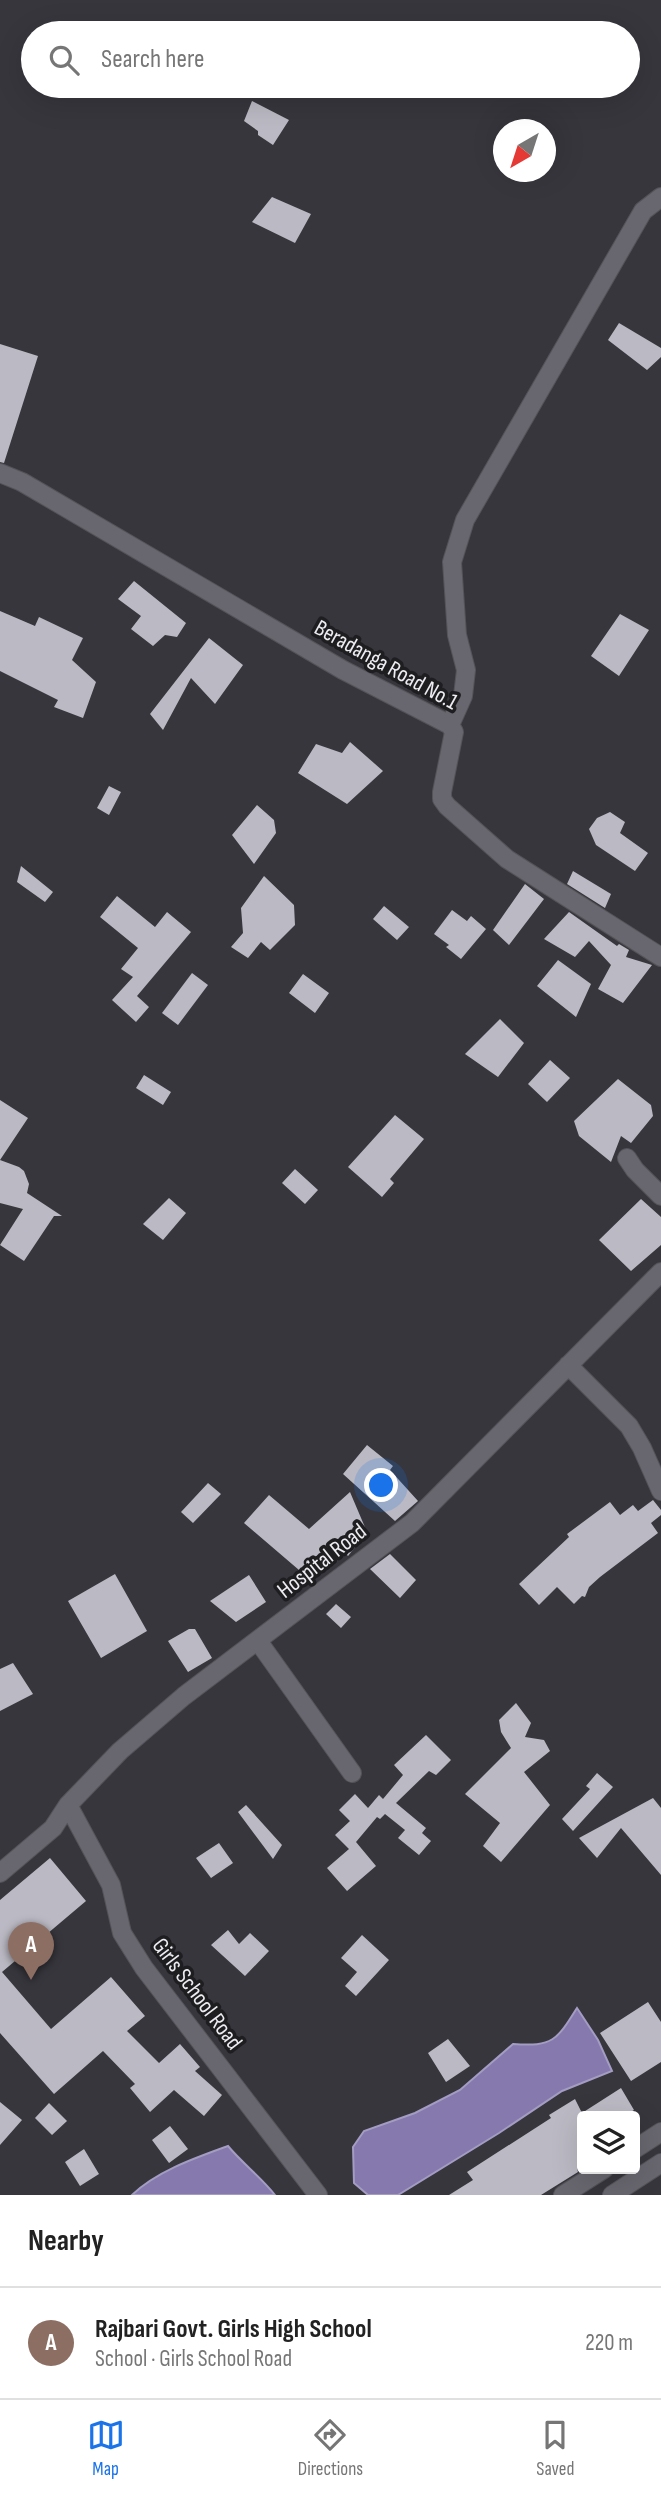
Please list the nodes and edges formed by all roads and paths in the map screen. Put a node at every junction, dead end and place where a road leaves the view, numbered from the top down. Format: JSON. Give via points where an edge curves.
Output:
{"nodes":[{"id":1,"x":661,"y":197,"type":"edge"},
{"id":2,"x":0,"y":473,"type":"edge"},
{"id":3,"x":450,"y":725,"type":"junction"},
{"id":4,"x":661,"y":957,"type":"edge"},
{"id":5,"x":627,"y":1158,"type":"dead end"},
{"id":6,"x":661,"y":1196,"type":"edge"},
{"id":7,"x":661,"y":1272,"type":"edge"},
{"id":8,"x":568,"y":1365,"type":"junction"},
{"id":9,"x":661,"y":1491,"type":"edge"},
{"id":10,"x":258,"y":1641,"type":"junction"},
{"id":11,"x":352,"y":1773,"type":"dead end"},
{"id":12,"x":68,"y":1805,"type":"junction"},
{"id":13,"x":0,"y":1873,"type":"edge"},
{"id":14,"x":661,"y":2132,"type":"edge"},
{"id":15,"x":640,"y":2146,"type":"edge"},
{"id":16,"x":661,"y":2163,"type":"edge"},
{"id":17,"x":596,"y":2174,"type":"edge"},
{"id":18,"x":318,"y":2195,"type":"edge"},
{"id":19,"x":562,"y":2195,"type":"edge"},
{"id":20,"x":612,"y":2195,"type":"edge"}],
"edges":[{"from":1,"to":3,"type":"street","via":[[643,211],[465,520],[452,562],[457,635],[466,670],[463,696]]},
{"from":2,"to":3,"type":"street","name":"Beradanga Road No.1","via":[[343,670]]},
{"from":3,"to":4,"type":"street","name":"Beradanga Road No.1","via":[[454,732],[442,792],[447,806],[507,859]]},
{"from":5,"to":6,"type":"street"},
{"from":7,"to":8,"type":"street","name":"Hospital Road"},
{"from":8,"to":9,"type":"street","via":[[629,1426]]},
{"from":8,"to":10,"type":"street","name":"Hospital Road","via":[[412,1523]]},
{"from":10,"to":11,"type":"street"},
{"from":10,"to":12,"type":"street","name":"Hospital Road","via":[[120,1751]]},
{"from":12,"to":13,"type":"street","name":"Hospital Road","via":[[53,1828]]},
{"from":12,"to":18,"type":"street","name":"Girls School Road","via":[[111,1885],[122,1933],[144,1968]]},
{"from":14,"to":15,"type":"street"},
{"from":16,"to":20,"type":"street"},
{"from":17,"to":19,"type":"street"}]}
